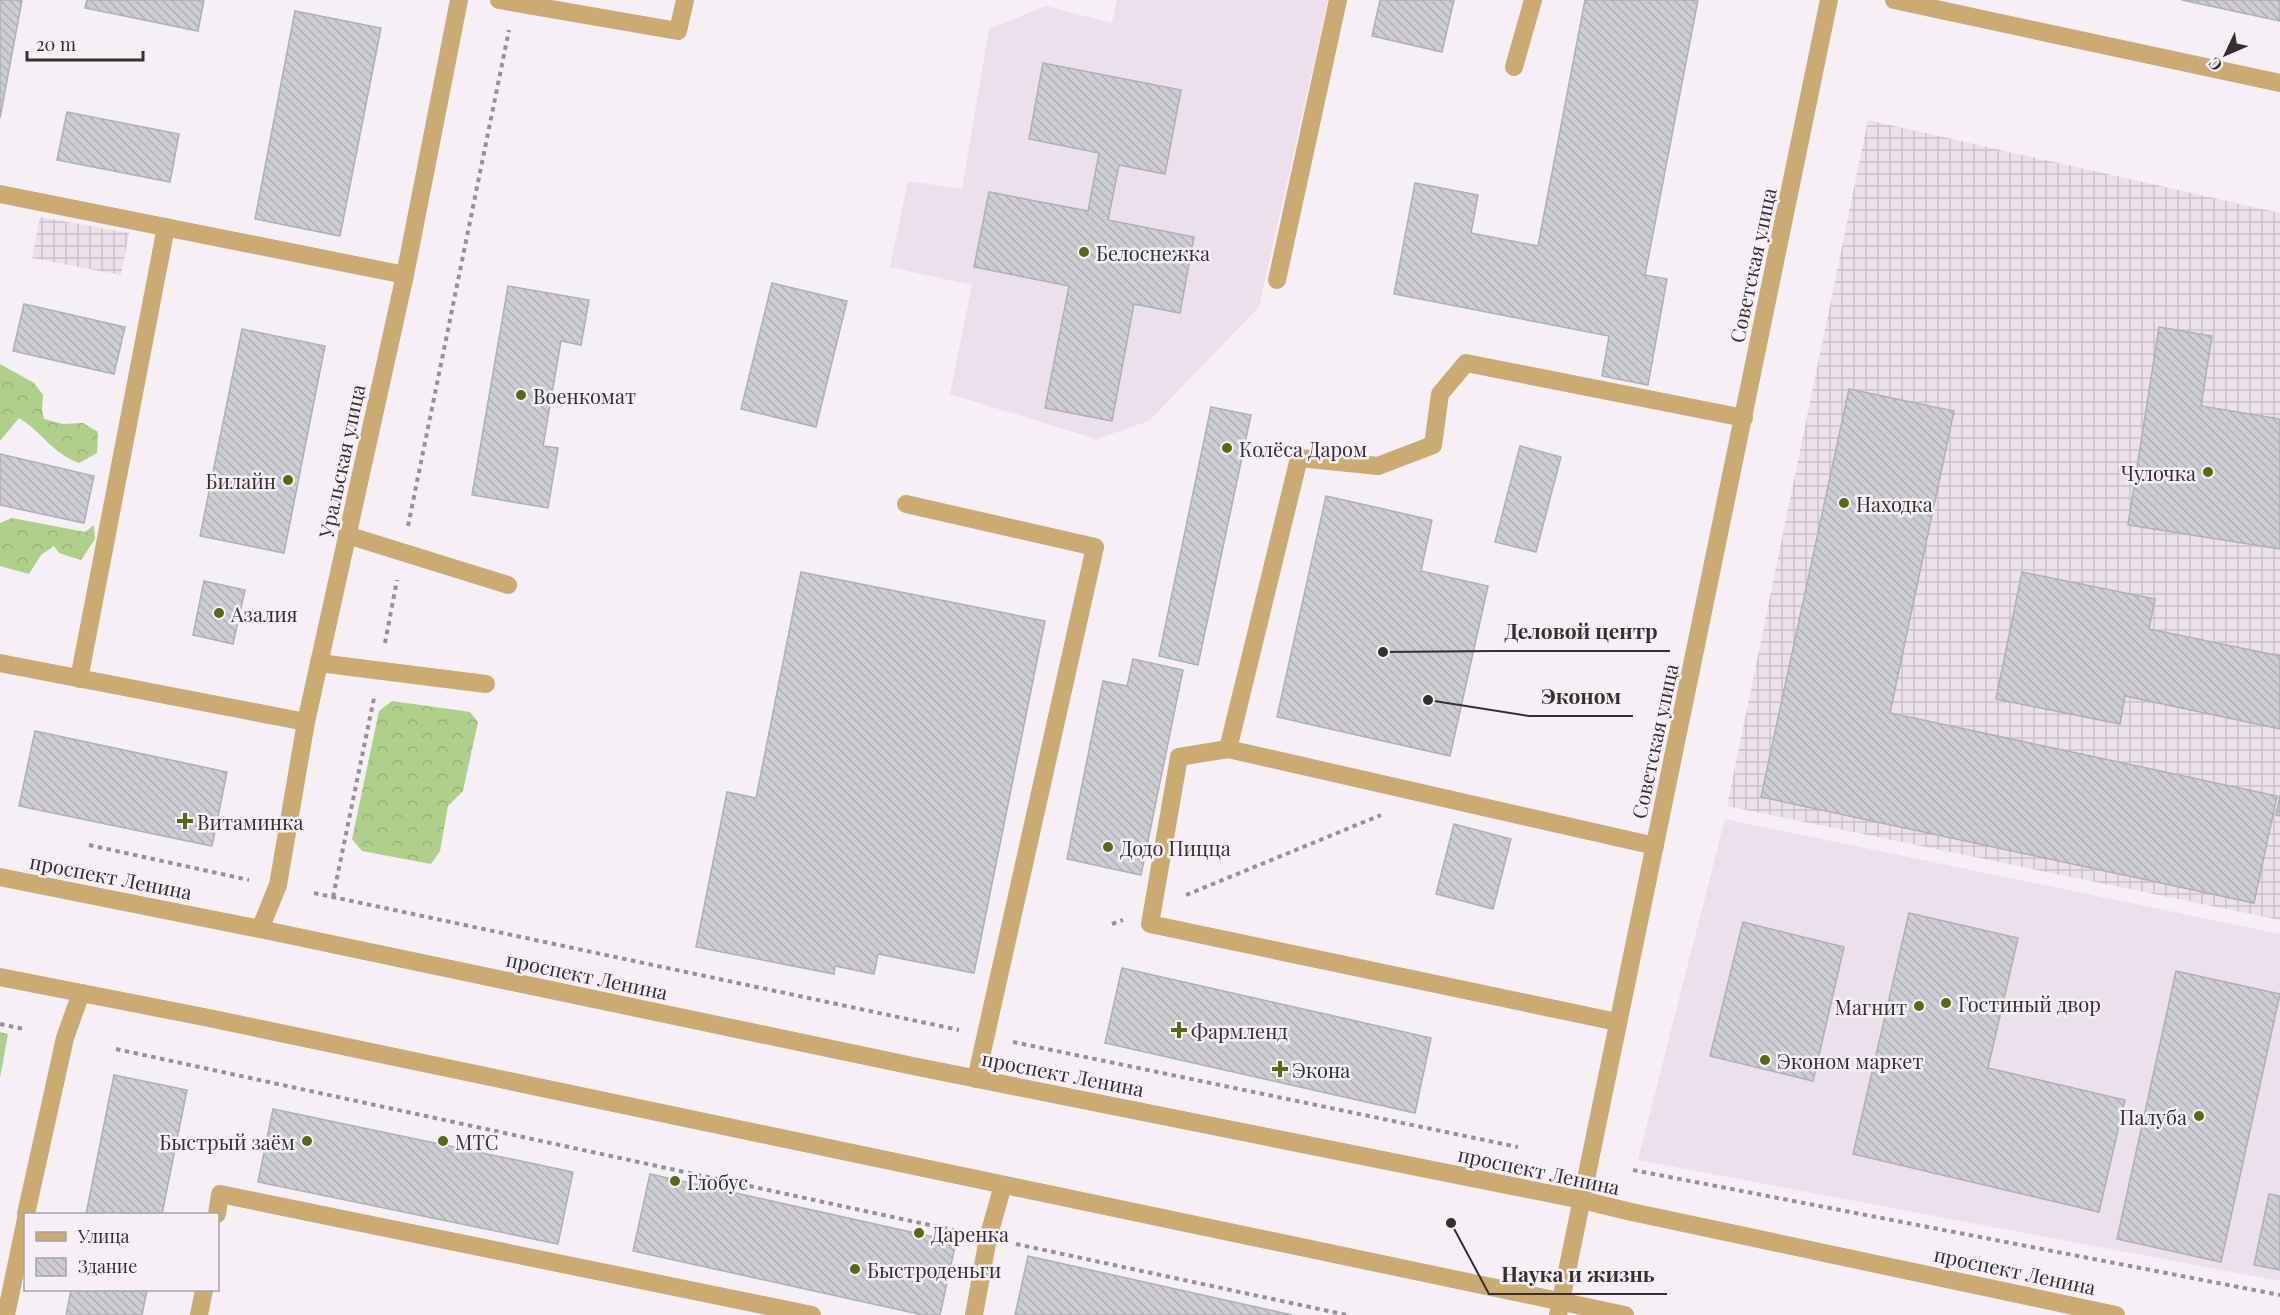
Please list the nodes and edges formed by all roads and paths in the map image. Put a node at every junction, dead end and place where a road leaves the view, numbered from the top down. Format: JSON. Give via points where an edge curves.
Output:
{"nodes":[{"id":1,"x":459,"y":0,"type":"edge"},
{"id":2,"x":685,"y":0,"type":"edge"},
{"id":3,"x":1338,"y":0,"type":"edge"},
{"id":4,"x":1533,"y":0,"type":"edge"},
{"id":5,"x":1829,"y":0,"type":"edge"},
{"id":6,"x":1894,"y":0,"type":"edge"},
{"id":7,"x":507,"y":1,"type":"edge"},
{"id":8,"x":1514,"y":67,"type":"dead end"},
{"id":9,"x":2280,"y":83,"type":"edge"},
{"id":10,"x":0,"y":194,"type":"edge"},
{"id":11,"x":166,"y":227,"type":"junction"},
{"id":12,"x":405,"y":275,"type":"junction"},
{"id":13,"x":1277,"y":280,"type":"dead end"},
{"id":14,"x":1744,"y":417,"type":"junction"},
{"id":15,"x":906,"y":504,"type":"dead end"},
{"id":16,"x":347,"y":535,"type":"junction"},
{"id":17,"x":403,"y":552,"type":"junction"},
{"id":18,"x":508,"y":585,"type":"dead end"},
{"id":19,"x":0,"y":663,"type":"edge"},
{"id":20,"x":319,"y":663,"type":"junction"},
{"id":21,"x":379,"y":670,"type":"junction"},
{"id":22,"x":80,"y":679,"type":"junction"},
{"id":23,"x":486,"y":684,"type":"dead end"},
{"id":24,"x":306,"y":722,"type":"junction"},
{"id":25,"x":1228,"y":749,"type":"junction"},
{"id":26,"x":1385,"y":813,"type":"dead end"},
{"id":27,"x":88,"y":845,"type":"dead end"},
{"id":28,"x":1655,"y":846,"type":"junction"},
{"id":29,"x":0,"y":877,"type":"edge"},
{"id":30,"x":249,"y":880,"type":"dead end"},
{"id":31,"x":314,"y":893,"type":"dead end"},
{"id":32,"x":333,"y":897,"type":"junction"},
{"id":33,"x":1153,"y":908,"type":"junction"},
{"id":34,"x":1112,"y":924,"type":"dead end"},
{"id":35,"x":260,"y":929,"type":"junction"},
{"id":36,"x":0,"y":977,"type":"edge"},
{"id":37,"x":81,"y":993,"type":"junction"},
{"id":38,"x":1617,"y":1022,"type":"junction"},
{"id":39,"x":0,"y":1024,"type":"edge"},
{"id":40,"x":24,"y":1029,"type":"dead end"},
{"id":41,"x":985,"y":1036,"type":"junction"},
{"id":42,"x":116,"y":1049,"type":"dead end"},
{"id":43,"x":976,"y":1078,"type":"junction"},
{"id":44,"x":1518,"y":1147,"type":"dead end"},
{"id":45,"x":1633,"y":1170,"type":"dead end"},
{"id":46,"x":1003,"y":1185,"type":"junction"},
{"id":47,"x":1582,"y":1200,"type":"junction"},
{"id":48,"x":27,"y":1213,"type":"edge"},
{"id":49,"x":217,"y":1213,"type":"edge"},
{"id":50,"x":24,"y":1227,"type":"edge"},
{"id":51,"x":988,"y":1238,"type":"junction"},
{"id":52,"x":204,"y":1291,"type":"edge"},
{"id":53,"x":2280,"y":1295,"type":"edge"},
{"id":54,"x":1559,"y":1308,"type":"edge"},
{"id":55,"x":6,"y":1315,"type":"edge"},
{"id":56,"x":199,"y":1315,"type":"edge"},
{"id":57,"x":812,"y":1315,"type":"edge"},
{"id":58,"x":974,"y":1315,"type":"edge"},
{"id":59,"x":1347,"y":1315,"type":"edge"},
{"id":60,"x":1625,"y":1315,"type":"edge"},
{"id":61,"x":2116,"y":1315,"type":"edge"}],
"edges":[{"from":1,"to":12,"type":"street","name":"Уральская улица"},
{"from":2,"to":7,"type":"street","via":[[678,32]]},
{"from":3,"to":13,"type":"street"},
{"from":4,"to":8,"type":"street"},
{"from":5,"to":14,"type":"street","name":"Советская улица"},
{"from":6,"to":9,"type":"street"},
{"from":7,"to":17,"type":"path"},
{"from":10,"to":11,"type":"street"},
{"from":11,"to":12,"type":"street"},
{"from":11,"to":22,"type":"street"},
{"from":12,"to":16,"type":"street","name":"Уральская улица"},
{"from":14,"to":25,"type":"street","via":[[1466,363],[1440,394],[1433,446],[1378,466],[1299,458]]},
{"from":14,"to":28,"type":"street","name":"Советская улица"},
{"from":15,"to":41,"type":"street","via":[[1095,547]]},
{"from":16,"to":17,"type":"street"},
{"from":16,"to":20,"type":"street","name":"Уральская улица"},
{"from":17,"to":18,"type":"street"},
{"from":17,"to":21,"type":"path"},
{"from":19,"to":22,"type":"street"},
{"from":20,"to":21,"type":"street"},
{"from":20,"to":24,"type":"street","name":"Уральская улица"},
{"from":21,"to":23,"type":"street"},
{"from":21,"to":32,"type":"path"},
{"from":22,"to":24,"type":"street"},
{"from":24,"to":35,"type":"street","name":"Уральская улица","via":[[278,885]]},
{"from":25,"to":28,"type":"street"},
{"from":25,"to":33,"type":"street","via":[[1179,757]]},
{"from":26,"to":33,"type":"path"},
{"from":27,"to":30,"type":"path"},
{"from":28,"to":38,"type":"street","name":"Советская улица"},
{"from":29,"to":35,"type":"street","name":"проспект Ленина"},
{"from":31,"to":32,"type":"path"},
{"from":32,"to":41,"type":"path"},
{"from":33,"to":34,"type":"path"},
{"from":33,"to":38,"type":"street","via":[[1150,924]]},
{"from":35,"to":43,"type":"street","name":"проспект Ленина"},
{"from":36,"to":37,"type":"street"},
{"from":37,"to":46,"type":"street"},
{"from":37,"to":48,"type":"street","via":[[65,1038]]},
{"from":38,"to":47,"type":"street","name":"Советская улица"},
{"from":39,"to":40,"type":"path"},
{"from":41,"to":43,"type":"street"},
{"from":41,"to":44,"type":"path"},
{"from":42,"to":51,"type":"path"},
{"from":43,"to":47,"type":"street","name":"проспект Ленина"},
{"from":45,"to":53,"type":"path"},
{"from":46,"to":51,"type":"street"},
{"from":46,"to":54,"type":"street"},
{"from":47,"to":54,"type":"street","name":"Советская улица"},
{"from":47,"to":61,"type":"street","name":"проспект Ленина"},
{"from":49,"to":57,"type":"street","via":[[220,1194]]},
{"from":50,"to":55,"type":"street"},
{"from":51,"to":58,"type":"street"},
{"from":51,"to":59,"type":"path"},
{"from":52,"to":56,"type":"street"},
{"from":54,"to":60,"type":"street"}]}
